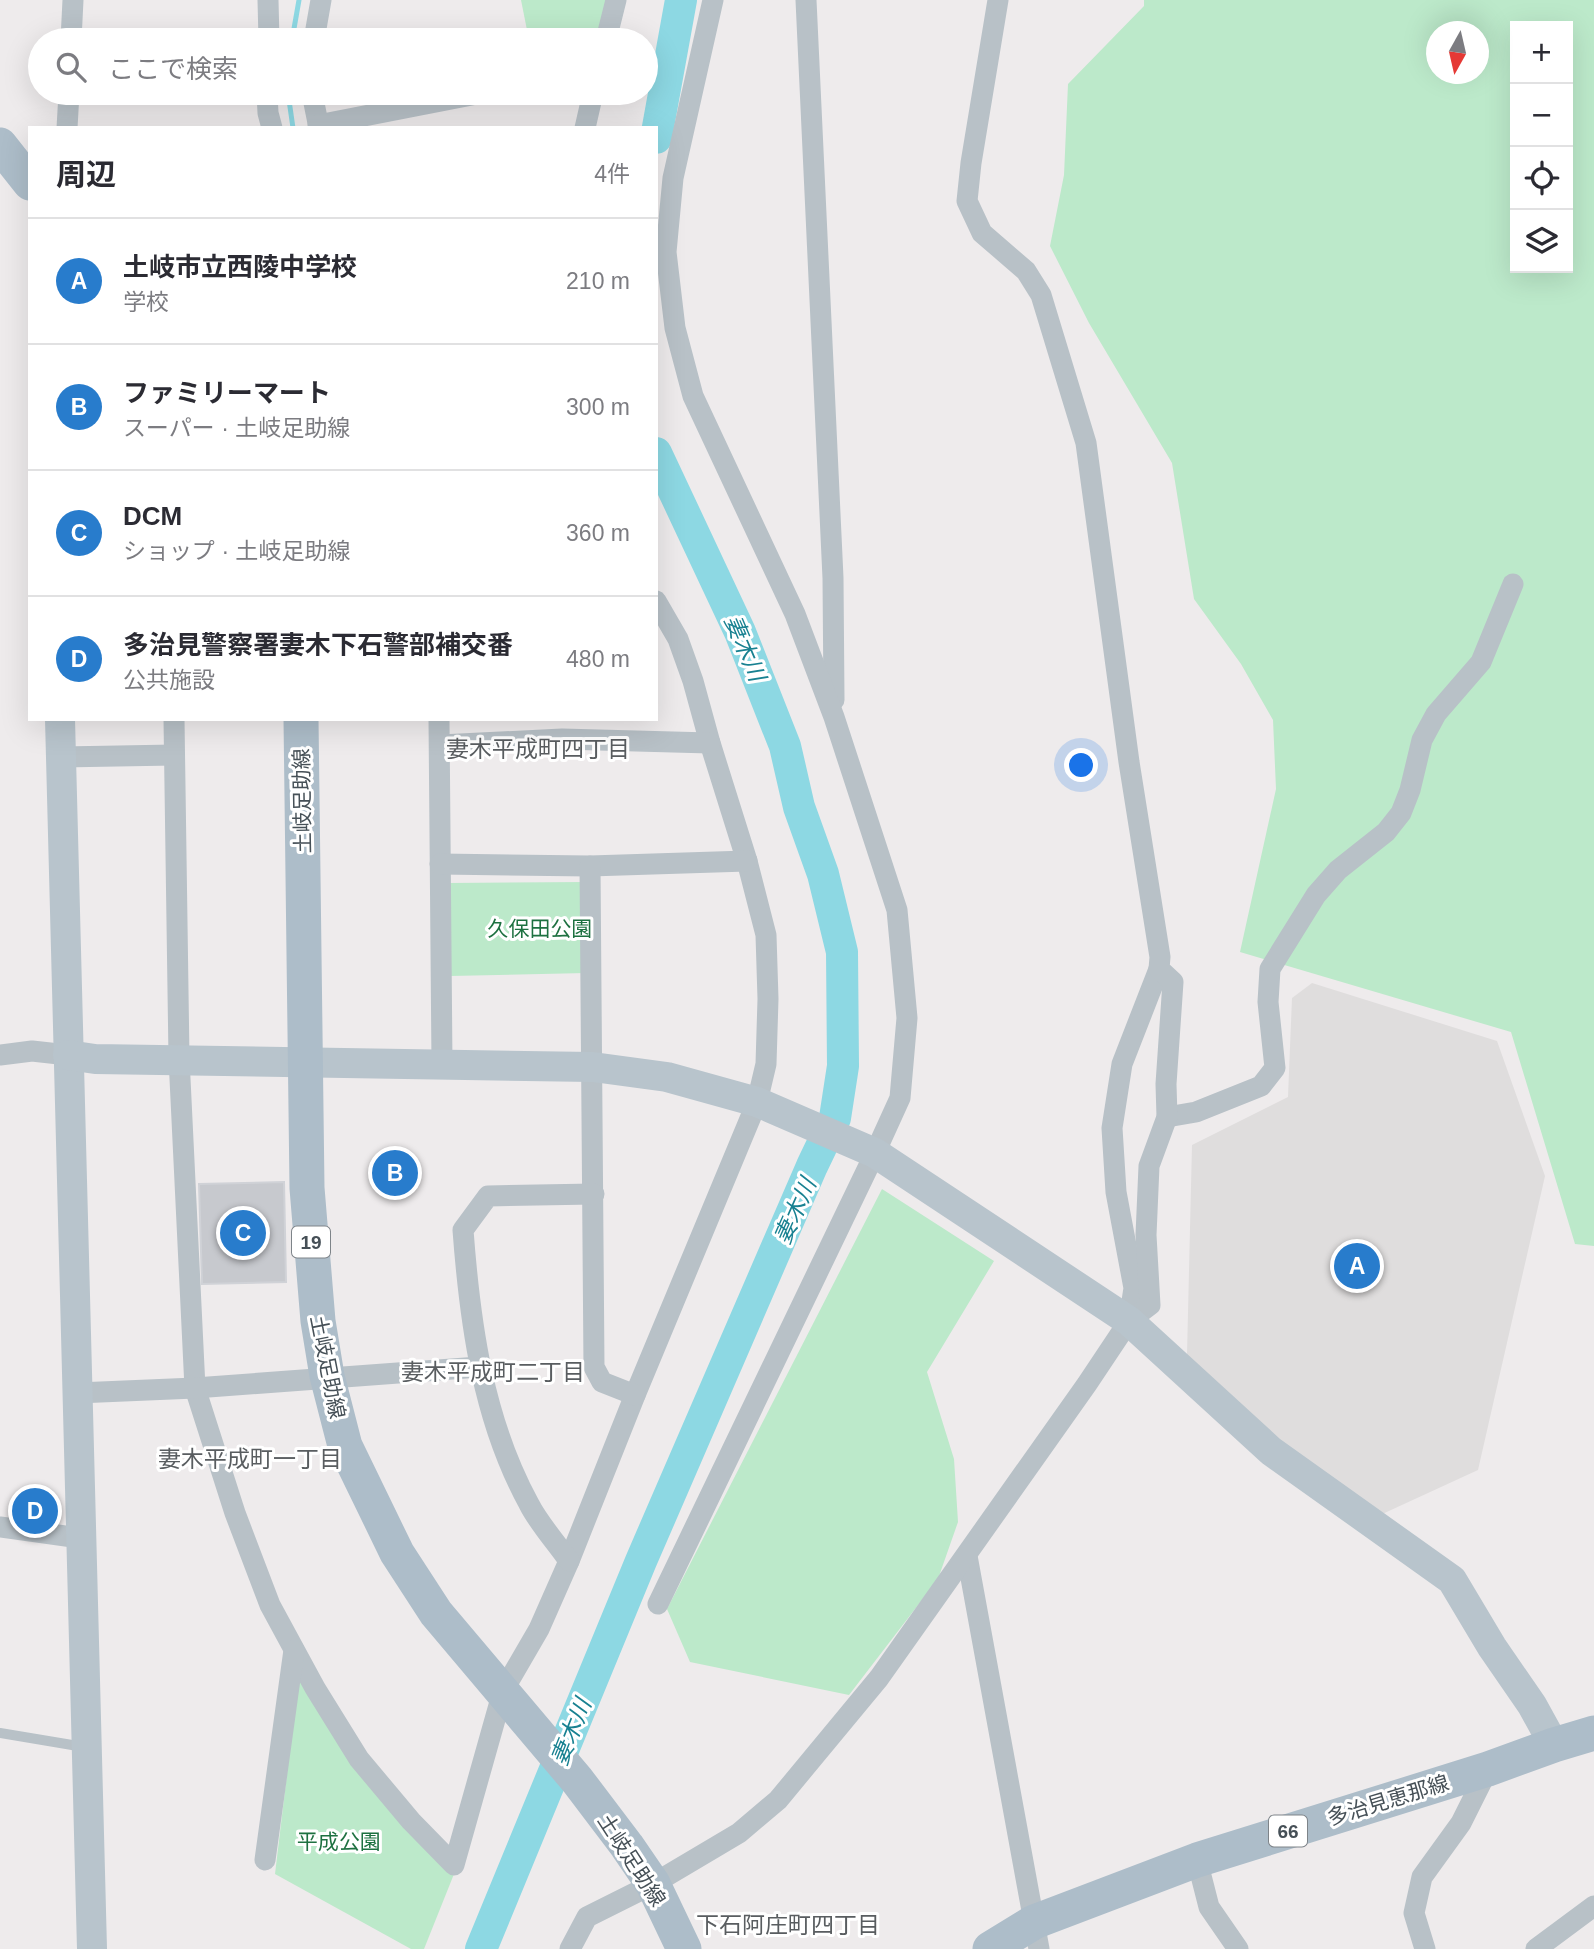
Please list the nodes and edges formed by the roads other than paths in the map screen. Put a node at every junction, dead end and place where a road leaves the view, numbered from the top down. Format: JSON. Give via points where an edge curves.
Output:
{"nodes":[{"id":1,"x":73,"y":0,"type":"edge"},
{"id":2,"x":268,"y":0,"type":"edge"},
{"id":3,"x":321,"y":0,"type":"edge"},
{"id":4,"x":616,"y":0,"type":"edge"},
{"id":5,"x":713,"y":0,"type":"edge"},
{"id":6,"x":806,"y":0,"type":"edge"},
{"id":7,"x":998,"y":0,"type":"edge"},
{"id":8,"x":72,"y":28,"type":"edge"},
{"id":9,"x":269,"y":28,"type":"edge"},
{"id":10,"x":316,"y":28,"type":"edge"},
{"id":11,"x":609,"y":28,"type":"edge"},
{"id":12,"x":68,"y":105,"type":"edge"},
{"id":13,"x":268,"y":105,"type":"edge"},
{"id":14,"x":315,"y":105,"type":"edge"},
{"id":15,"x":423,"y":105,"type":"edge"},
{"id":16,"x":590,"y":105,"type":"edge"},
{"id":17,"x":66,"y":126,"type":"edge"},
{"id":18,"x":271,"y":126,"type":"edge"},
{"id":19,"x":319,"y":126,"type":"edge"},
{"id":20,"x":585,"y":126,"type":"edge"},
{"id":21,"x":0,"y":144,"type":"edge"},
{"id":22,"x":28,"y":149,"type":"edge"},
{"id":23,"x":28,"y":180,"type":"edge"},
{"id":24,"x":1513,"y":583,"type":"dead end"},
{"id":25,"x":658,"y":604,"type":"edge"},
{"id":26,"x":834,"y":716,"type":"junction"},
{"id":27,"x":60,"y":721,"type":"edge"},
{"id":28,"x":174,"y":721,"type":"edge"},
{"id":29,"x":301,"y":721,"type":"edge"},
{"id":30,"x":439,"y":721,"type":"edge"},
{"id":31,"x":562,"y":729,"type":"edge"},
{"id":32,"x":710,"y":743,"type":"junction"},
{"id":33,"x":440,"y":745,"type":"junction"},
{"id":34,"x":174,"y":755,"type":"junction"},
{"id":35,"x":61,"y":757,"type":"junction"},
{"id":36,"x":747,"y":861,"type":"junction"},
{"id":37,"x":440,"y":864,"type":"junction"},
{"id":38,"x":590,"y":866,"type":"junction"},
{"id":39,"x":1159,"y":969,"type":"junction"},
{"id":40,"x":0,"y":1055,"type":"edge"},
{"id":41,"x":68,"y":1055,"type":"junction"},
{"id":42,"x":178,"y":1058,"type":"junction"},
{"id":43,"x":306,"y":1063,"type":"junction"},
{"id":44,"x":442,"y":1065,"type":"junction"},
{"id":45,"x":593,"y":1067,"type":"junction"},
{"id":46,"x":757,"y":1102,"type":"junction"},
{"id":47,"x":1167,"y":1117,"type":"junction"},
{"id":48,"x":875,"y":1153,"type":"junction"},
{"id":49,"x":594,"y":1194,"type":"junction"},
{"id":50,"x":1129,"y":1321,"type":"junction"},
{"id":51,"x":479,"y":1367,"type":"junction"},
{"id":52,"x":327,"y":1376,"type":"junction"},
{"id":53,"x":195,"y":1388,"type":"junction"},
{"id":54,"x":76,"y":1394,"type":"junction"},
{"id":55,"x":635,"y":1395,"type":"junction"},
{"id":56,"x":0,"y":1527,"type":"edge"},
{"id":57,"x":80,"y":1538,"type":"junction"},
{"id":58,"x":967,"y":1556,"type":"junction"},
{"id":59,"x":569,"y":1561,"type":"junction"},
{"id":60,"x":658,"y":1604,"type":"dead end"},
{"id":61,"x":294,"y":1650,"type":"junction"},
{"id":62,"x":509,"y":1701,"type":"junction"},
{"id":63,"x":0,"y":1732,"type":"edge"},
{"id":64,"x":1594,"y":1733,"type":"edge"},
{"id":65,"x":1553,"y":1745,"type":"junction"},
{"id":66,"x":87,"y":1748,"type":"junction"},
{"id":67,"x":1488,"y":1769,"type":"junction"},
{"id":68,"x":265,"y":1860,"type":"dead end"},
{"id":69,"x":1197,"y":1860,"type":"junction"},
{"id":70,"x":649,"y":1878,"type":"junction"},
{"id":71,"x":1594,"y":1906,"type":"edge"},
{"id":72,"x":1037,"y":1935,"type":"edge"},
{"id":73,"x":92,"y":1949,"type":"edge"},
{"id":74,"x":570,"y":1949,"type":"edge"},
{"id":75,"x":684,"y":1949,"type":"edge"},
{"id":76,"x":989,"y":1949,"type":"edge"},
{"id":77,"x":1238,"y":1949,"type":"edge"},
{"id":78,"x":1425,"y":1949,"type":"edge"},
{"id":79,"x":1536,"y":1949,"type":"edge"}],
"edges":[{"from":1,"to":8,"type":"street"},
{"from":2,"to":9,"type":"street"},
{"from":3,"to":10,"type":"street"},
{"from":4,"to":11,"type":"street"},
{"from":5,"to":26,"type":"street","via":[[673,178],[666,252],[675,328],[694,397],[795,614]]},
{"from":6,"to":26,"type":"street","via":[[833,578]]},
{"from":7,"to":39,"type":"street","via":[[967,201],[982,233],[1026,271],[1041,295],[1086,443]]},
{"from":12,"to":17,"type":"street"},
{"from":13,"to":18,"type":"street"},
{"from":14,"to":19,"type":"street"},
{"from":15,"to":19,"type":"street"},
{"from":16,"to":20,"type":"street"},
{"from":21,"to":22,"type":"street"},
{"from":21,"to":23,"type":"main road"},
{"from":24,"to":47,"type":"street","via":[[1481,662],[1436,713],[1422,740],[1401,813],[1316,895],[1270,969],[1268,1002],[1275,1068],[1261,1086],[1196,1112]]},
{"from":25,"to":32,"type":"street","via":[[678,639]]},
{"from":26,"to":48,"type":"street","via":[[897,910],[901,950],[907,1018],[900,1098]]},
{"from":27,"to":35,"type":"street"},
{"from":28,"to":34,"type":"street"},
{"from":29,"to":43,"type":"main road","name":"土岐足助線","number":"19"},
{"from":30,"to":33,"type":"street"},
{"from":31,"to":32,"type":"street"},
{"from":31,"to":33,"type":"street"},
{"from":32,"to":36,"type":"street"},
{"from":33,"to":37,"type":"street"},
{"from":34,"to":35,"type":"street"},
{"from":34,"to":42,"type":"street"},
{"from":35,"to":41,"type":"street"},
{"from":36,"to":38,"type":"street"},
{"from":36,"to":46,"type":"street","via":[[766,935],[766,1064]]},
{"from":37,"to":38,"type":"street"},
{"from":37,"to":44,"type":"street"},
{"from":38,"to":45,"type":"street"},
{"from":39,"to":47,"type":"street","via":[[1173,982]]},
{"from":39,"to":50,"type":"street","via":[[1122,1063],[1112,1128],[1116,1192],[1134,1288]]},
{"from":40,"to":41,"type":"street","via":[[32,1051]]},
{"from":41,"to":42,"type":"street"},
{"from":41,"to":54,"type":"street"},
{"from":42,"to":43,"type":"street"},
{"from":42,"to":53,"type":"street"},
{"from":43,"to":44,"type":"street"},
{"from":43,"to":52,"type":"main road","name":"土岐足助線","number":"19","via":[[307,1188]]},
{"from":44,"to":45,"type":"street"},
{"from":45,"to":46,"type":"street","via":[[667,1077]]},
{"from":45,"to":49,"type":"street"},
{"from":46,"to":48,"type":"street"},
{"from":46,"to":55,"type":"street"},
{"from":47,"to":50,"type":"street","via":[[1149,1166],[1150,1305]]},
{"from":48,"to":50,"type":"street"},
{"from":48,"to":60,"type":"street"},
{"from":49,"to":51,"type":"street","via":[[488,1196],[463,1230]]},
{"from":49,"to":55,"type":"street","via":[[594,1367],[602,1382]]},
{"from":50,"to":58,"type":"street"},
{"from":50,"to":65,"type":"street","via":[[1271,1451],[1452,1580]]},
{"from":51,"to":52,"type":"street"},
{"from":51,"to":59,"type":"street","via":[[503,1444],[529,1505]]},
{"from":52,"to":53,"type":"street"},
{"from":52,"to":62,"type":"main road","name":"土岐足助線","number":"19","via":[[345,1447],[397,1553],[436,1613]]},
{"from":53,"to":54,"type":"street"},
{"from":53,"to":61,"type":"street","via":[[235,1513],[270,1605]]},
{"from":54,"to":57,"type":"street"},
{"from":55,"to":59,"type":"street"},
{"from":56,"to":57,"type":"street"},
{"from":57,"to":66,"type":"street"},
{"from":58,"to":70,"type":"street","via":[[879,1678],[778,1800],[739,1833]]},
{"from":58,"to":72,"type":"street"},
{"from":59,"to":62,"type":"street"},
{"from":61,"to":62,"type":"street","via":[[359,1759],[454,1865]]},
{"from":61,"to":68,"type":"street"},
{"from":62,"to":70,"type":"main road","name":"土岐足助線","number":"19","via":[[577,1780]]},
{"from":63,"to":66,"type":"lane"},
{"from":64,"to":65,"type":"main road","name":"多治見恵那線","number":"66"},
{"from":65,"to":67,"type":"main road","name":"多治見恵那線","number":"66"},
{"from":66,"to":73,"type":"street"},
{"from":67,"to":69,"type":"main road","name":"多治見恵那線","number":"66"},
{"from":67,"to":78,"type":"street","via":[[1461,1823],[1422,1877],[1414,1913]]},
{"from":69,"to":72,"type":"main road","name":"多治見恵那線","number":"66"},
{"from":69,"to":77,"type":"street","via":[[1209,1907]]},
{"from":70,"to":74,"type":"street","via":[[587,1917]]},
{"from":70,"to":75,"type":"main road","name":"土岐足助線","number":"19"},
{"from":71,"to":79,"type":"street"},
{"from":72,"to":76,"type":"main road","name":"多治見恵那線","number":"66"}]}
